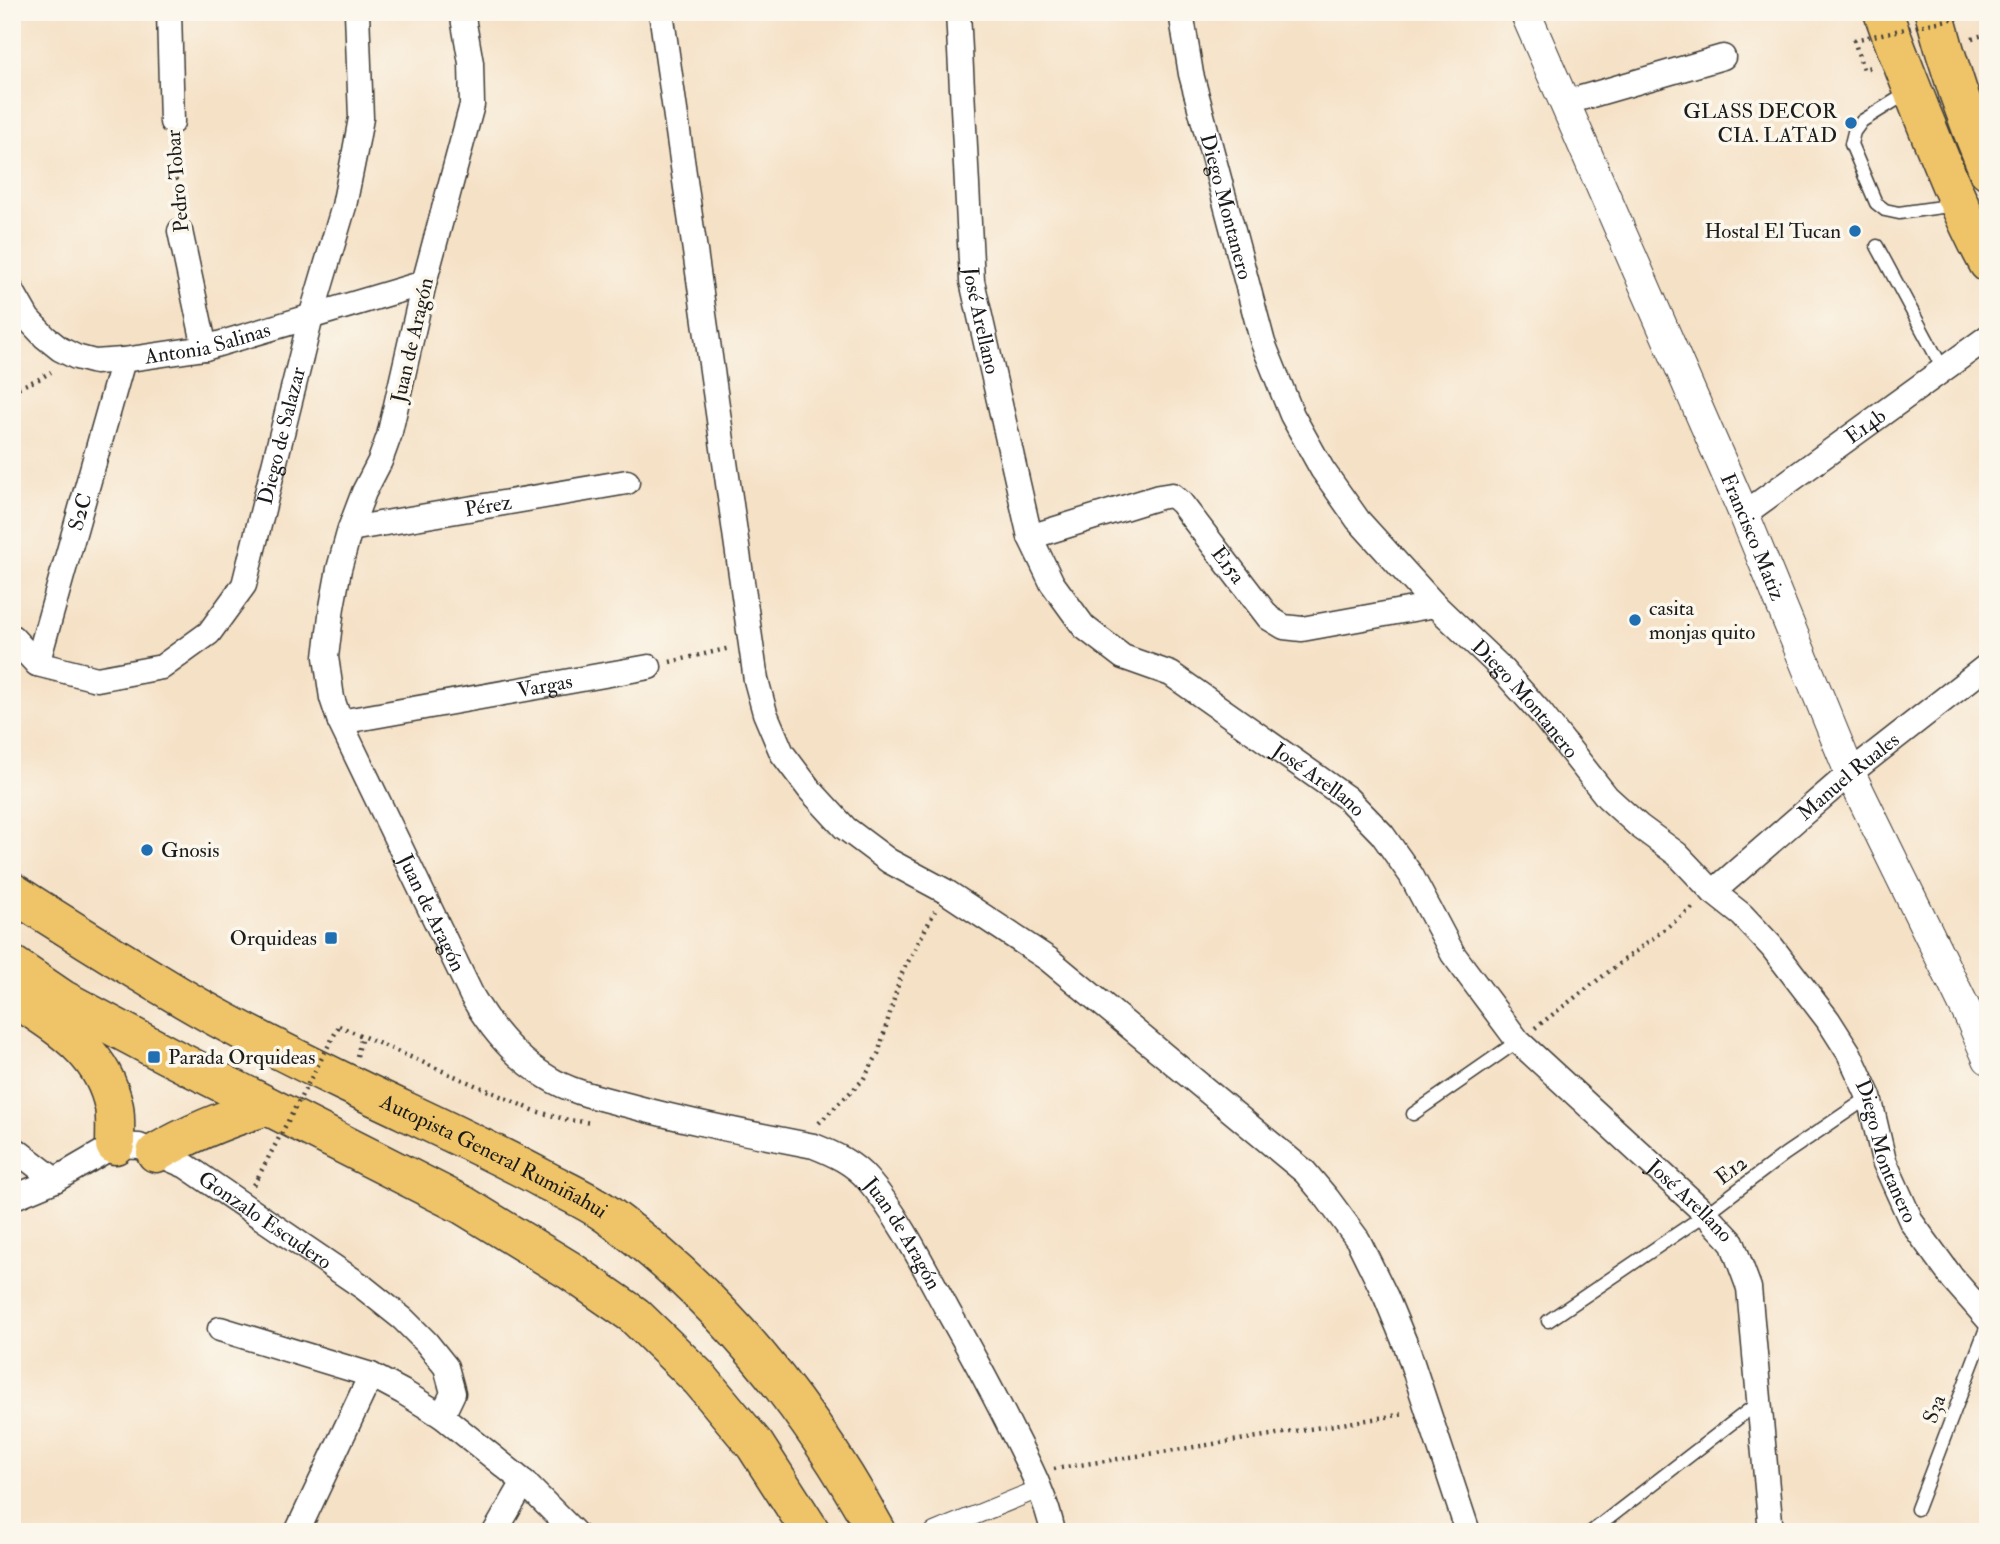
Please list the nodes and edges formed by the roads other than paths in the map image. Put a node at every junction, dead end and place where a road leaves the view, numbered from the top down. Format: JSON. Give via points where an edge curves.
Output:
{"nodes":[{"id":1,"x":169,"y":12,"type":"edge"},
{"id":2,"x":357,"y":12,"type":"edge"},
{"id":3,"x":463,"y":12,"type":"edge"},
{"id":4,"x":661,"y":12,"type":"edge"},
{"id":5,"x":958,"y":12,"type":"edge"},
{"id":6,"x":1181,"y":12,"type":"edge"},
{"id":7,"x":1525,"y":12,"type":"edge"},
{"id":8,"x":1883,"y":12,"type":"edge"},
{"id":9,"x":1934,"y":12,"type":"edge"},
{"id":10,"x":1723,"y":57,"type":"dead end"},
{"id":11,"x":1913,"y":90,"type":"junction"},
{"id":12,"x":1564,"y":103,"type":"junction"},
{"id":13,"x":172,"y":122,"type":"road end"},
{"id":14,"x":1988,"y":170,"type":"edge"},
{"id":15,"x":1959,"y":204,"type":"junction"},
{"id":16,"x":180,"y":231,"type":"road end"},
{"id":17,"x":1877,"y":246,"type":"dead end"},
{"id":18,"x":1988,"y":262,"type":"edge"},
{"id":19,"x":424,"y":283,"type":"junction"},
{"id":20,"x":12,"y":291,"type":"edge"},
{"id":21,"x":311,"y":317,"type":"junction"},
{"id":22,"x":1988,"y":337,"type":"edge"},
{"id":23,"x":205,"y":348,"type":"junction"},
{"id":24,"x":123,"y":360,"type":"junction"},
{"id":25,"x":1943,"y":369,"type":"junction"},
{"id":26,"x":627,"y":482,"type":"dead end"},
{"id":27,"x":1744,"y":514,"type":"junction"},
{"id":28,"x":350,"y":529,"type":"junction"},
{"id":29,"x":1030,"y":537,"type":"junction"},
{"id":30,"x":1435,"y":605,"type":"junction"},
{"id":31,"x":12,"y":637,"type":"edge"},
{"id":32,"x":37,"y":664,"type":"junction"},
{"id":33,"x":1988,"y":665,"type":"edge"},
{"id":34,"x":649,"y":667,"type":"road end"},
{"id":35,"x":340,"y":722,"type":"junction"},
{"id":36,"x":1850,"y":773,"type":"junction"},
{"id":37,"x":12,"y":892,"type":"edge"},
{"id":38,"x":1713,"y":892,"type":"junction"},
{"id":39,"x":12,"y":965,"type":"edge"},
{"id":40,"x":12,"y":996,"type":"edge"},
{"id":41,"x":1980,"y":1019,"type":"edge"},
{"id":42,"x":1518,"y":1041,"type":"junction"},
{"id":43,"x":1988,"y":1059,"type":"edge"},
{"id":44,"x":1869,"y":1097,"type":"junction"},
{"id":45,"x":267,"y":1106,"type":"junction"},
{"id":46,"x":1413,"y":1114,"type":"dead end"},
{"id":47,"x":115,"y":1145,"type":"junction"},
{"id":48,"x":12,"y":1147,"type":"edge"},
{"id":49,"x":156,"y":1153,"type":"junction"},
{"id":50,"x":55,"y":1180,"type":"junction"},
{"id":51,"x":12,"y":1198,"type":"edge"},
{"id":52,"x":1706,"y":1214,"type":"junction"},
{"id":53,"x":1548,"y":1321,"type":"dead end"},
{"id":54,"x":1988,"y":1321,"type":"edge"},
{"id":55,"x":220,"y":1329,"type":"dead end"},
{"id":56,"x":372,"y":1375,"type":"junction"},
{"id":57,"x":1759,"y":1402,"type":"junction"},
{"id":58,"x":442,"y":1416,"type":"junction"},
{"id":59,"x":1036,"y":1481,"type":"junction"},
{"id":60,"x":524,"y":1482,"type":"junction"},
{"id":61,"x":1917,"y":1509,"type":"dead end"},
{"id":62,"x":297,"y":1532,"type":"edge"},
{"id":63,"x":495,"y":1532,"type":"edge"},
{"id":64,"x":574,"y":1532,"type":"edge"},
{"id":65,"x":811,"y":1532,"type":"edge"},
{"id":66,"x":877,"y":1532,"type":"edge"},
{"id":67,"x":934,"y":1532,"type":"edge"},
{"id":68,"x":1054,"y":1532,"type":"edge"},
{"id":69,"x":1468,"y":1532,"type":"edge"},
{"id":70,"x":1591,"y":1532,"type":"edge"},
{"id":71,"x":1771,"y":1532,"type":"edge"}],
"edges":[{"from":1,"to":13,"type":"street","name":"Pedro Tobar"},
{"from":2,"to":21,"type":"street","name":"Diego de Salazar","via":[[361,118],[344,206]]},
{"from":3,"to":19,"type":"street","name":"Juan de Aragón","via":[[472,105]]},
{"from":4,"to":69,"type":"street","via":[[755,680],[782,753],[845,828],[1048,959],[1305,1172],[1358,1240],[1386,1297],[1408,1348]]},
{"from":5,"to":29,"type":"street","name":"José Arellano","via":[[972,281]]},
{"from":6,"to":30,"type":"street","name":"Diego Montanero","via":[[1191,74],[1276,381],[1322,469],[1358,520]]},
{"from":7,"to":12,"type":"street","name":"Francisco Matiz"},
{"from":8,"to":11,"type":"highway"},
{"from":9,"to":14,"type":"highway","via":[[1966,118]]},
{"from":10,"to":12,"type":"street"},
{"from":11,"to":15,"type":"highway"},
{"from":11,"to":15,"type":"lane","via":[[1862,121],[1852,144],[1876,203],[1885,210],[1899,213]]},
{"from":12,"to":27,"type":"street","name":"Francisco Matiz"},
{"from":15,"to":18,"type":"highway"},
{"from":16,"to":23,"type":"street","name":"Pedro Tobar"},
{"from":17,"to":25,"type":"lane"},
{"from":19,"to":21,"type":"street","name":"Antonia Salinas"},
{"from":19,"to":28,"type":"street","name":"Juan de Aragón","via":[[389,436]]},
{"from":20,"to":24,"type":"street","name":"Antonia Salinas","via":[[28,320],[60,349],[95,362]]},
{"from":21,"to":23,"type":"street","name":"Antonia Salinas"},
{"from":21,"to":32,"type":"street","name":"Diego de Salazar","via":[[243,584],[209,633],[162,667],[97,679]]},
{"from":22,"to":25,"type":"street","name":"E14b"},
{"from":23,"to":24,"type":"street","name":"Antonia Salinas"},
{"from":24,"to":32,"type":"street","name":"S2C"},
{"from":25,"to":27,"type":"street","name":"E14b"},
{"from":26,"to":28,"type":"street","name":"Pérez"},
{"from":27,"to":36,"type":"street","name":"Francisco Matiz"},
{"from":28,"to":35,"type":"street","name":"Juan de Aragón","via":[[327,640],[327,669]]},
{"from":29,"to":30,"type":"street","name":"E15a","via":[[1172,495],[1269,618],[1284,627],[1302,629]]},
{"from":29,"to":42,"type":"street","name":"José Arellano","via":[[1052,583],[1084,627],[1123,657],[1171,674],[1347,798],[1382,834],[1411,876],[1453,954]]},
{"from":30,"to":38,"type":"street","name":"Diego Montanero","via":[[1540,712],[1607,797],[1677,854]]},
{"from":31,"to":32,"type":"street"},
{"from":33,"to":36,"type":"street","name":"Manuel Ruales"},
{"from":34,"to":35,"type":"street","name":"Vargas"},
{"from":35,"to":59,"type":"street","name":"Juan de Aragón","via":[[472,996],[512,1051],[549,1079],[580,1091],[680,1120],[814,1146],[851,1164],[867,1178],[921,1263]]},
{"from":36,"to":38,"type":"street","name":"Manuel Ruales"},
{"from":36,"to":41,"type":"street","name":"Francisco Matiz"},
{"from":37,"to":66,"type":"highway","name":"Autopista General Rumiñahui","via":[[178,996],[289,1055],[494,1152],[605,1213],[664,1258],[766,1363],[807,1416]]},
{"from":38,"to":44,"type":"street","name":"Diego Montanero","via":[[1742,915],[1780,957],[1828,1020]]},
{"from":39,"to":45,"type":"highway","via":[[62,999]]},
{"from":40,"to":47,"type":"highway","via":[[72,1037],[102,1072],[114,1108]]},
{"from":41,"to":43,"type":"street","name":"Francisco Matiz"},
{"from":42,"to":46,"type":"lane"},
{"from":42,"to":52,"type":"street","name":"José Arellano"},
{"from":44,"to":52,"type":"lane","name":"E12"},
{"from":44,"to":54,"type":"street","name":"Diego Montanero","via":[[1884,1161],[1912,1223]]},
{"from":45,"to":49,"type":"highway","via":[[228,1118]]},
{"from":45,"to":65,"type":"highway","via":[[463,1205],[634,1315],[700,1379],[755,1445]]},
{"from":47,"to":49,"type":"street","name":"Gonzalo Escudero","via":[[139,1146]]},
{"from":47,"to":50,"type":"street"},
{"from":48,"to":50,"type":"street"},
{"from":49,"to":58,"type":"street","name":"Gonzalo Escudero","via":[[210,1180],[403,1319],[446,1367],[453,1393]]},
{"from":50,"to":51,"type":"street"},
{"from":52,"to":53,"type":"lane","name":"E12"},
{"from":52,"to":57,"type":"street","name":"José Arellano","via":[[1732,1242],[1749,1288]]},
{"from":54,"to":61,"type":"lane","name":"S3a"},
{"from":55,"to":56,"type":"street"},
{"from":56,"to":58,"type":"street"},
{"from":56,"to":62,"type":"street"},
{"from":57,"to":70,"type":"lane"},
{"from":57,"to":71,"type":"street","name":"José Arellano"},
{"from":58,"to":60,"type":"street"},
{"from":59,"to":67,"type":"street"},
{"from":59,"to":68,"type":"street","name":"Juan de Aragón"},
{"from":60,"to":63,"type":"street"},
{"from":60,"to":64,"type":"street"}]}
